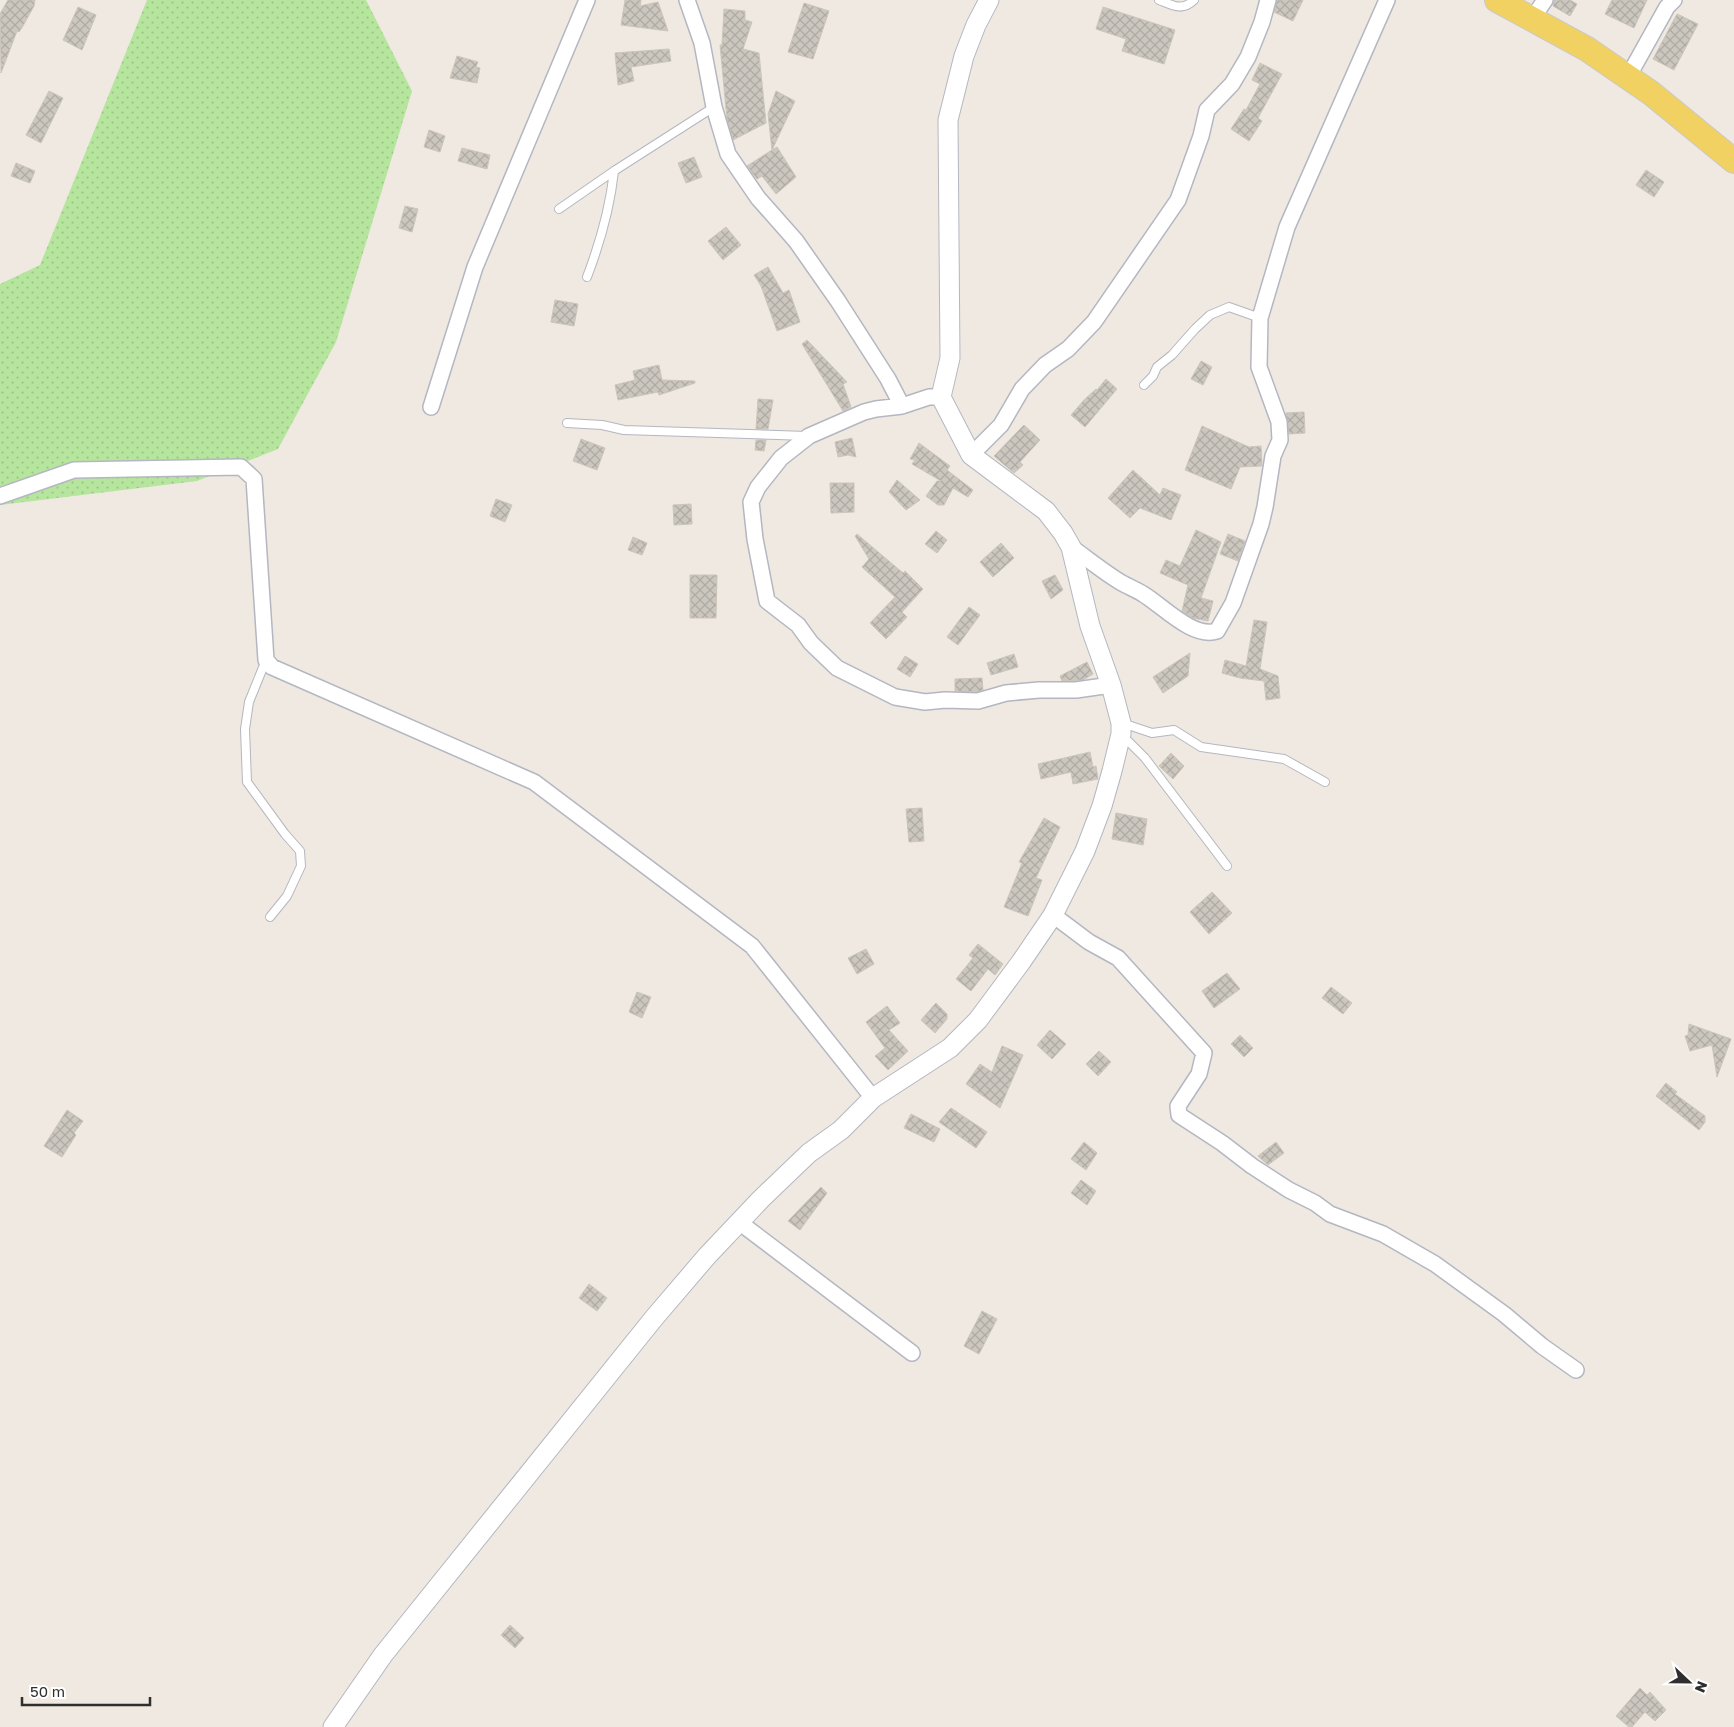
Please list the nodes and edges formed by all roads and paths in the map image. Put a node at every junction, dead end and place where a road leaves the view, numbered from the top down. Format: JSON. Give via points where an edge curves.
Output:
{"nodes":[{"id":1,"x":588,"y":0,"type":"edge"},
{"id":2,"x":687,"y":0,"type":"edge"},
{"id":3,"x":990,"y":0,"type":"edge"},
{"id":4,"x":1158,"y":0,"type":"edge"},
{"id":5,"x":1194,"y":0,"type":"edge"},
{"id":6,"x":1268,"y":0,"type":"edge"},
{"id":7,"x":1387,"y":0,"type":"edge"},
{"id":8,"x":1497,"y":0,"type":"edge"},
{"id":9,"x":1674,"y":0,"type":"edge"},
{"id":10,"x":1538,"y":10,"type":"edge"},
{"id":11,"x":1628,"y":77,"type":"junction"},
{"id":12,"x":714,"y":107,"type":"junction"},
{"id":13,"x":1734,"y":161,"type":"edge"},
{"id":14,"x":614,"y":171,"type":"junction"},
{"id":15,"x":559,"y":209,"type":"dead end"},
{"id":16,"x":587,"y":277,"type":"dead end"},
{"id":17,"x":1260,"y":318,"type":"junction"},
{"id":18,"x":1144,"y":385,"type":"dead end"},
{"id":19,"x":941,"y":397,"type":"junction"},
{"id":20,"x":902,"y":406,"type":"junction"},
{"id":21,"x":431,"y":407,"type":"dead end"},
{"id":22,"x":567,"y":423,"type":"dead end"},
{"id":23,"x":809,"y":436,"type":"junction"},
{"id":24,"x":971,"y":455,"type":"junction"},
{"id":25,"x":0,"y":496,"type":"edge"},
{"id":26,"x":1071,"y":547,"type":"junction"},
{"id":27,"x":266,"y":660,"type":"junction"},
{"id":28,"x":1111,"y":685,"type":"junction"},
{"id":29,"x":1121,"y":728,"type":"junction"},
{"id":30,"x":1325,"y":782,"type":"dead end"},
{"id":31,"x":1227,"y":866,"type":"dead end"},
{"id":32,"x":1053,"y":915,"type":"junction"},
{"id":33,"x":270,"y":917,"type":"dead end"},
{"id":34,"x":873,"y":1098,"type":"junction"},
{"id":35,"x":739,"y":1222,"type":"junction"},
{"id":36,"x":912,"y":1353,"type":"dead end"},
{"id":37,"x":1576,"y":1370,"type":"dead end"},
{"id":38,"x":333,"y":1727,"type":"edge"}],
"edges":[{"from":1,"to":21,"type":"street","via":[[475,267]]},
{"from":2,"to":12,"type":"street","via":[[702,43]]},
{"from":3,"to":19,"type":"street","via":[[964,56],[948,120],[950,358]]},
{"from":4,"to":5,"type":"lane","via":[[1180,7]]},
{"from":6,"to":24,"type":"street","via":[[1248,57],[1232,84],[1207,110],[1178,200],[1094,322],[1022,389],[1002,425]]},
{"from":7,"to":17,"type":"street","via":[[1287,227]]},
{"from":8,"to":10,"type":"main road"},
{"from":9,"to":11,"type":"street"},
{"from":10,"to":11,"type":"main road"},
{"from":11,"to":13,"type":"main road"},
{"from":12,"to":14,"type":"lane"},
{"from":12,"to":20,"type":"street","via":[[728,154],[758,198],[779,220],[838,300]]},
{"from":14,"to":15,"type":"lane"},
{"from":14,"to":16,"type":"lane","via":[[600,241]]},
{"from":17,"to":18,"type":"lane","via":[[1228,307],[1210,315],[1172,356],[1157,367]]},
{"from":17,"to":26,"type":"street","via":[[1259,367],[1278,422],[1280,440],[1273,456],[1261,524],[1233,603],[1217,631],[1202,632],[1187,625]]},
{"from":19,"to":20,"type":"street","via":[[929,397]]},
{"from":19,"to":24,"type":"street"},
{"from":20,"to":23,"type":"street","via":[[864,412]]},
{"from":22,"to":23,"type":"lane","via":[[624,430]]},
{"from":23,"to":28,"type":"street","via":[[781,458],[758,488],[751,502],[755,539],[767,601],[798,625],[837,668],[895,698],[925,702],[978,701],[1006,693]]},
{"from":24,"to":26,"type":"street","via":[[1046,511]]},
{"from":25,"to":27,"type":"street","via":[[74,470],[241,467],[254,479]]},
{"from":26,"to":28,"type":"street","via":[[1090,626]]},
{"from":27,"to":33,"type":"lane","via":[[249,702],[245,729],[247,782],[300,851],[301,866],[287,896]]},
{"from":27,"to":34,"type":"street","via":[[272,667],[534,782],[752,946]]},
{"from":28,"to":29,"type":"street"},
{"from":29,"to":30,"type":"lane","via":[[1152,733],[1174,730],[1201,746],[1284,759]]},
{"from":29,"to":31,"type":"lane"},
{"from":29,"to":32,"type":"street","via":[[1102,806],[1085,851]]},
{"from":32,"to":34,"type":"street","via":[[978,1020],[950,1048]]},
{"from":32,"to":37,"type":"street","via":[[1089,942],[1118,958],[1204,1053],[1199,1074],[1178,1106],[1180,1115],[1274,1181],[1330,1214],[1383,1234],[1435,1264]]},
{"from":34,"to":35,"type":"street","via":[[841,1130],[809,1153]]},
{"from":35,"to":36,"type":"street"},
{"from":35,"to":38,"type":"street","via":[[654,1318],[389,1647]]}]}
